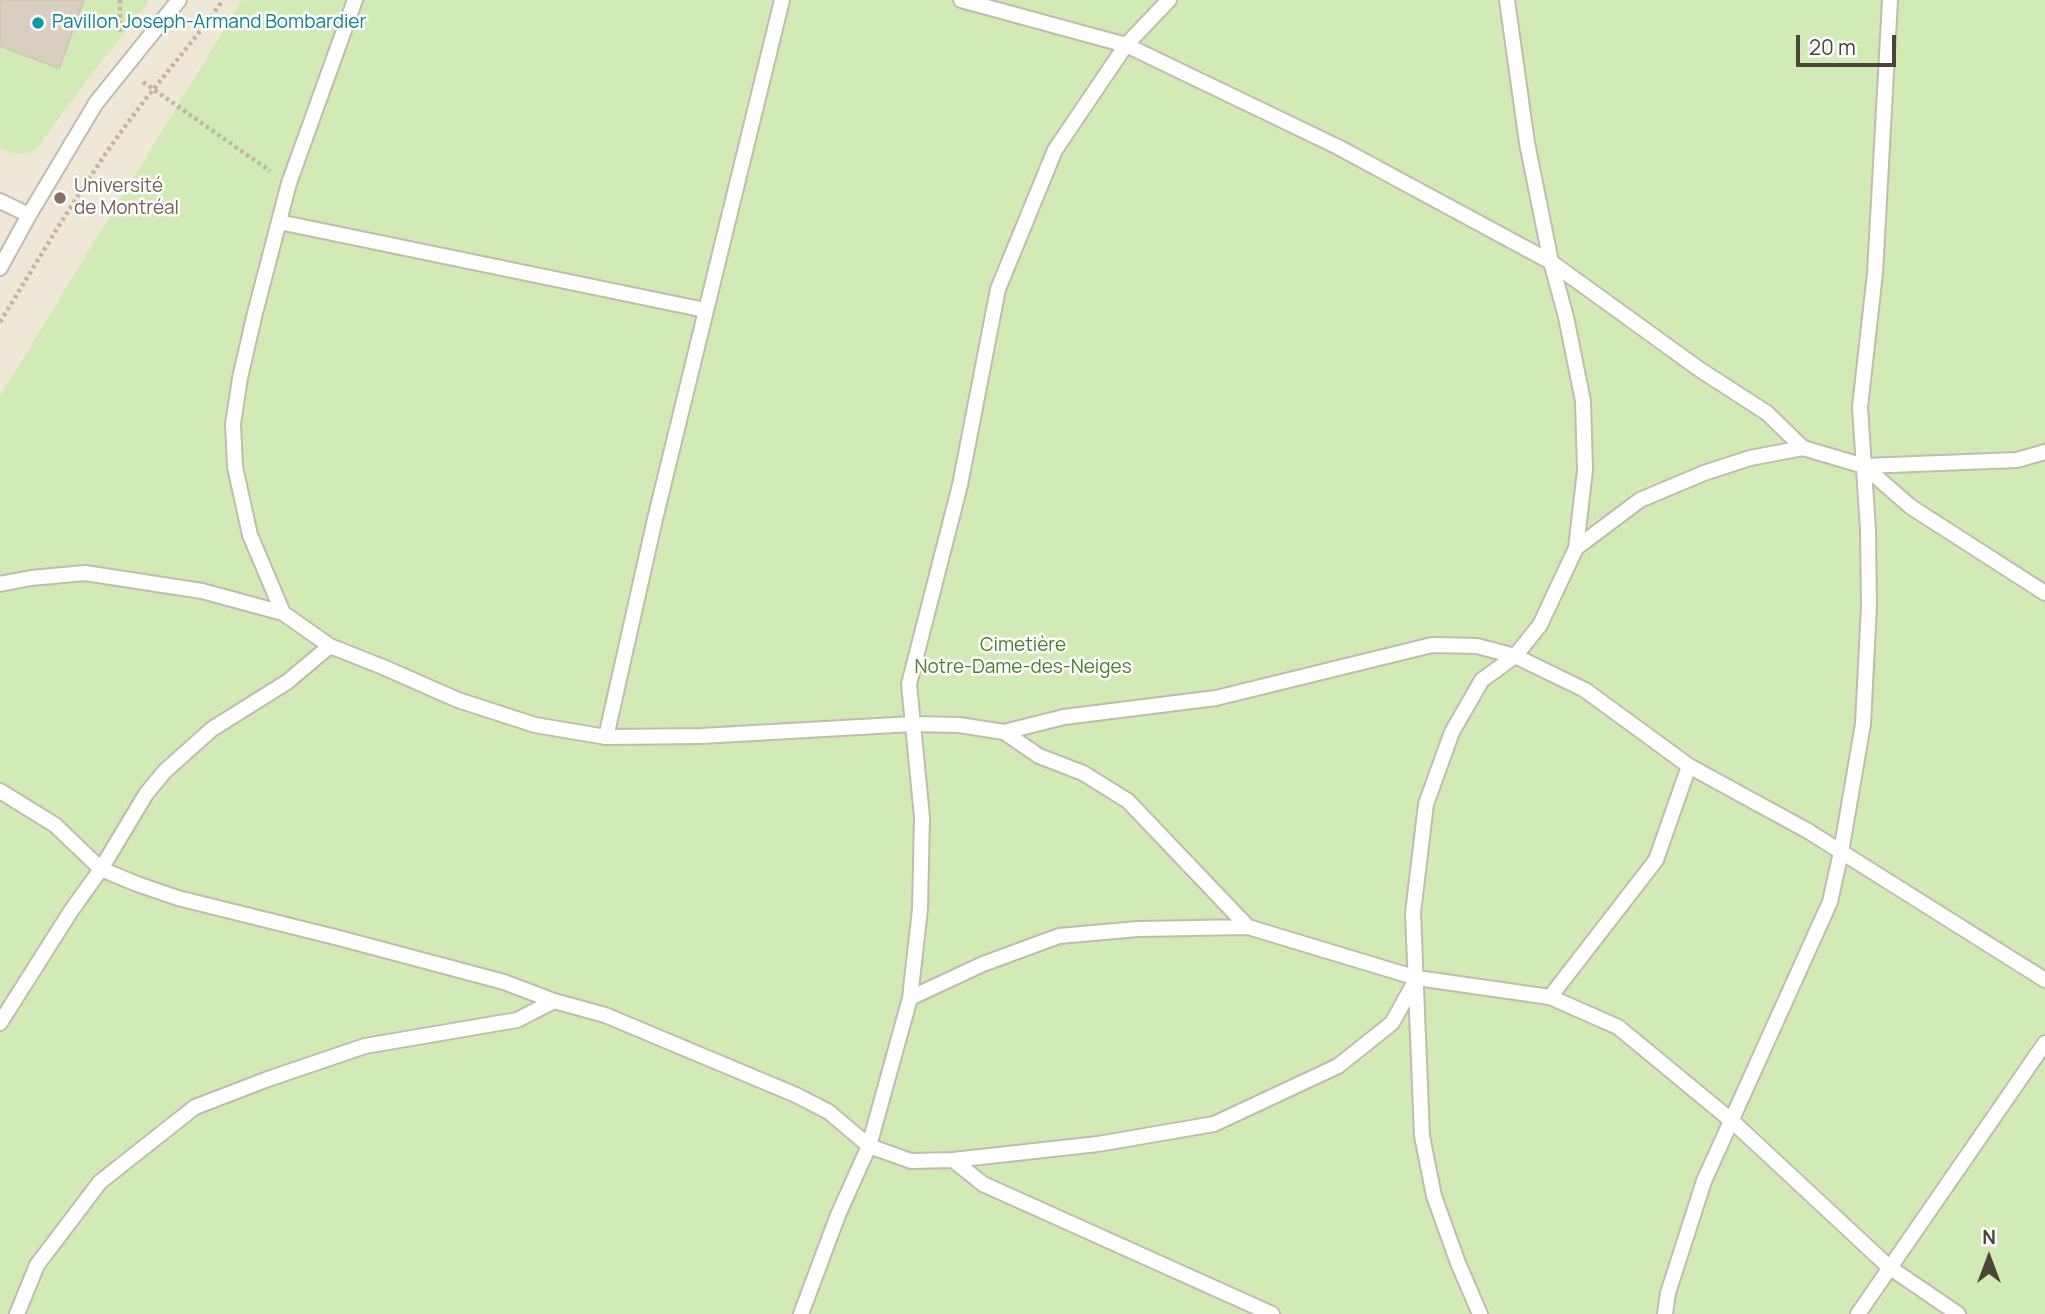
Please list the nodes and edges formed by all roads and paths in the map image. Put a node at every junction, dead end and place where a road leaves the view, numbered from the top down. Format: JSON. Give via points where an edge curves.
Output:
{"nodes":[{"id":1,"x":120,"y":0,"type":"edge"},
{"id":2,"x":179,"y":0,"type":"edge"},
{"id":3,"x":223,"y":0,"type":"edge"},
{"id":4,"x":355,"y":0,"type":"edge"},
{"id":5,"x":782,"y":0,"type":"edge"},
{"id":6,"x":961,"y":0,"type":"edge"},
{"id":7,"x":1169,"y":0,"type":"edge"},
{"id":8,"x":1507,"y":0,"type":"edge"},
{"id":9,"x":1890,"y":0,"type":"edge"},
{"id":10,"x":120,"y":44,"type":"dead end"},
{"id":11,"x":1126,"y":46,"type":"junction"},
{"id":12,"x":152,"y":88,"type":"junction"},
{"id":13,"x":289,"y":183,"type":"junction"},
{"id":14,"x":0,"y":201,"type":"edge"},
{"id":15,"x":29,"y":215,"type":"junction"},
{"id":16,"x":279,"y":222,"type":"junction"},
{"id":17,"x":1551,"y":262,"type":"junction"},
{"id":18,"x":0,"y":268,"type":"edge"},
{"id":19,"x":705,"y":310,"type":"junction"},
{"id":20,"x":0,"y":322,"type":"edge"},
{"id":21,"x":1802,"y":449,"type":"junction"},
{"id":22,"x":2045,"y":452,"type":"edge"},
{"id":23,"x":1864,"y":466,"type":"junction"},
{"id":24,"x":1576,"y":548,"type":"junction"},
{"id":25,"x":0,"y":584,"type":"edge"},
{"id":26,"x":2045,"y":593,"type":"edge"},
{"id":27,"x":283,"y":613,"type":"junction"},
{"id":28,"x":330,"y":646,"type":"junction"},
{"id":29,"x":1515,"y":656,"type":"junction"},
{"id":30,"x":914,"y":724,"type":"junction"},
{"id":31,"x":1004,"y":732,"type":"junction"},
{"id":32,"x":606,"y":737,"type":"junction"},
{"id":33,"x":1689,"y":766,"type":"junction"},
{"id":34,"x":0,"y":790,"type":"edge"},
{"id":35,"x":1841,"y":852,"type":"junction"},
{"id":36,"x":101,"y":869,"type":"junction"},
{"id":37,"x":1248,"y":927,"type":"junction"},
{"id":38,"x":1417,"y":978,"type":"junction"},
{"id":39,"x":2045,"y":980,"type":"edge"},
{"id":40,"x":1550,"y":997,"type":"junction"},
{"id":41,"x":910,"y":998,"type":"junction"},
{"id":42,"x":554,"y":1002,"type":"junction"},
{"id":43,"x":0,"y":1023,"type":"edge"},
{"id":44,"x":2045,"y":1043,"type":"edge"},
{"id":45,"x":1732,"y":1121,"type":"junction"},
{"id":46,"x":869,"y":1146,"type":"junction"},
{"id":47,"x":953,"y":1160,"type":"junction"},
{"id":48,"x":1889,"y":1267,"type":"junction"},
{"id":49,"x":17,"y":1314,"type":"edge"},
{"id":50,"x":802,"y":1314,"type":"edge"},
{"id":51,"x":1272,"y":1314,"type":"edge"},
{"id":52,"x":1480,"y":1314,"type":"edge"},
{"id":53,"x":1665,"y":1314,"type":"edge"},
{"id":54,"x":1858,"y":1314,"type":"edge"},
{"id":55,"x":1958,"y":1314,"type":"edge"}],
"edges":[{"from":1,"to":10,"type":"path"},
{"from":2,"to":15,"type":"lane","via":[[96,103]]},
{"from":3,"to":12,"type":"path"},
{"from":4,"to":13,"type":"lane"},
{"from":5,"to":19,"type":"lane"},
{"from":6,"to":11,"type":"lane"},
{"from":7,"to":11,"type":"lane"},
{"from":8,"to":17,"type":"lane","via":[[1527,143]]},
{"from":9,"to":23,"type":"lane","via":[[1875,273],[1860,407]]},
{"from":11,"to":17,"type":"lane","via":[[1338,148]]},
{"from":11,"to":30,"type":"lane","via":[[1055,150],[998,289],[960,485],[909,684]]},
{"from":12,"to":13,"type":"path"},
{"from":12,"to":20,"type":"path"},
{"from":13,"to":16,"type":"lane"},
{"from":14,"to":15,"type":"lane"},
{"from":15,"to":18,"type":"lane"},
{"from":16,"to":19,"type":"lane"},
{"from":16,"to":27,"type":"lane","via":[[233,424],[235,467],[250,535]]},
{"from":17,"to":21,"type":"lane","via":[[1767,413]]},
{"from":17,"to":24,"type":"lane","via":[[1583,401],[1585,470]]},
{"from":19,"to":32,"type":"lane"},
{"from":21,"to":23,"type":"lane"},
{"from":21,"to":24,"type":"lane","via":[[1750,458],[1640,500]]},
{"from":22,"to":23,"type":"lane","via":[[2017,460]]},
{"from":23,"to":26,"type":"lane","via":[[1911,508]]},
{"from":23,"to":35,"type":"lane","via":[[1869,606],[1863,711]]},
{"from":24,"to":29,"type":"lane","via":[[1540,625]]},
{"from":25,"to":27,"type":"lane","via":[[85,573],[202,591]]},
{"from":27,"to":28,"type":"lane"},
{"from":28,"to":32,"type":"lane","via":[[458,700],[535,725]]},
{"from":28,"to":36,"type":"lane","via":[[287,682],[212,729],[165,771]]},
{"from":29,"to":31,"type":"lane","via":[[1477,646],[1432,645],[1216,698],[1063,717]]},
{"from":29,"to":33,"type":"lane","via":[[1585,690]]},
{"from":29,"to":38,"type":"lane","via":[[1482,680],[1452,732],[1426,804],[1413,913]]},
{"from":30,"to":31,"type":"lane"},
{"from":30,"to":32,"type":"lane"},
{"from":30,"to":41,"type":"lane","via":[[922,817],[920,909]]},
{"from":31,"to":37,"type":"lane","via":[[1039,756],[1083,773],[1128,801]]},
{"from":33,"to":35,"type":"lane"},
{"from":33,"to":40,"type":"lane","via":[[1656,860]]},
{"from":34,"to":36,"type":"lane","via":[[55,825]]},
{"from":35,"to":39,"type":"lane"},
{"from":35,"to":45,"type":"lane","via":[[1830,902]]},
{"from":36,"to":42,"type":"lane","via":[[178,898],[504,982]]},
{"from":36,"to":43,"type":"lane"},
{"from":37,"to":38,"type":"lane"},
{"from":37,"to":41,"type":"lane","via":[[1059,936]]},
{"from":38,"to":40,"type":"lane"},
{"from":38,"to":47,"type":"lane","via":[[1392,1023],[1338,1066],[1214,1124],[1098,1144]]},
{"from":38,"to":52,"type":"lane","via":[[1422,1136],[1434,1196]]},
{"from":40,"to":45,"type":"lane","via":[[1618,1027]]},
{"from":41,"to":46,"type":"lane"},
{"from":42,"to":46,"type":"lane","via":[[605,1015],[796,1095],[829,1112]]},
{"from":42,"to":49,"type":"lane","via":[[517,1020],[365,1046],[195,1107],[100,1182],[37,1265]]},
{"from":44,"to":48,"type":"lane"},
{"from":45,"to":48,"type":"lane"},
{"from":45,"to":53,"type":"lane","via":[[1704,1181]]},
{"from":46,"to":47,"type":"lane","via":[[911,1161]]},
{"from":46,"to":50,"type":"lane"},
{"from":47,"to":51,"type":"lane","via":[[982,1184]]},
{"from":48,"to":54,"type":"lane"},
{"from":48,"to":55,"type":"lane"}]}
